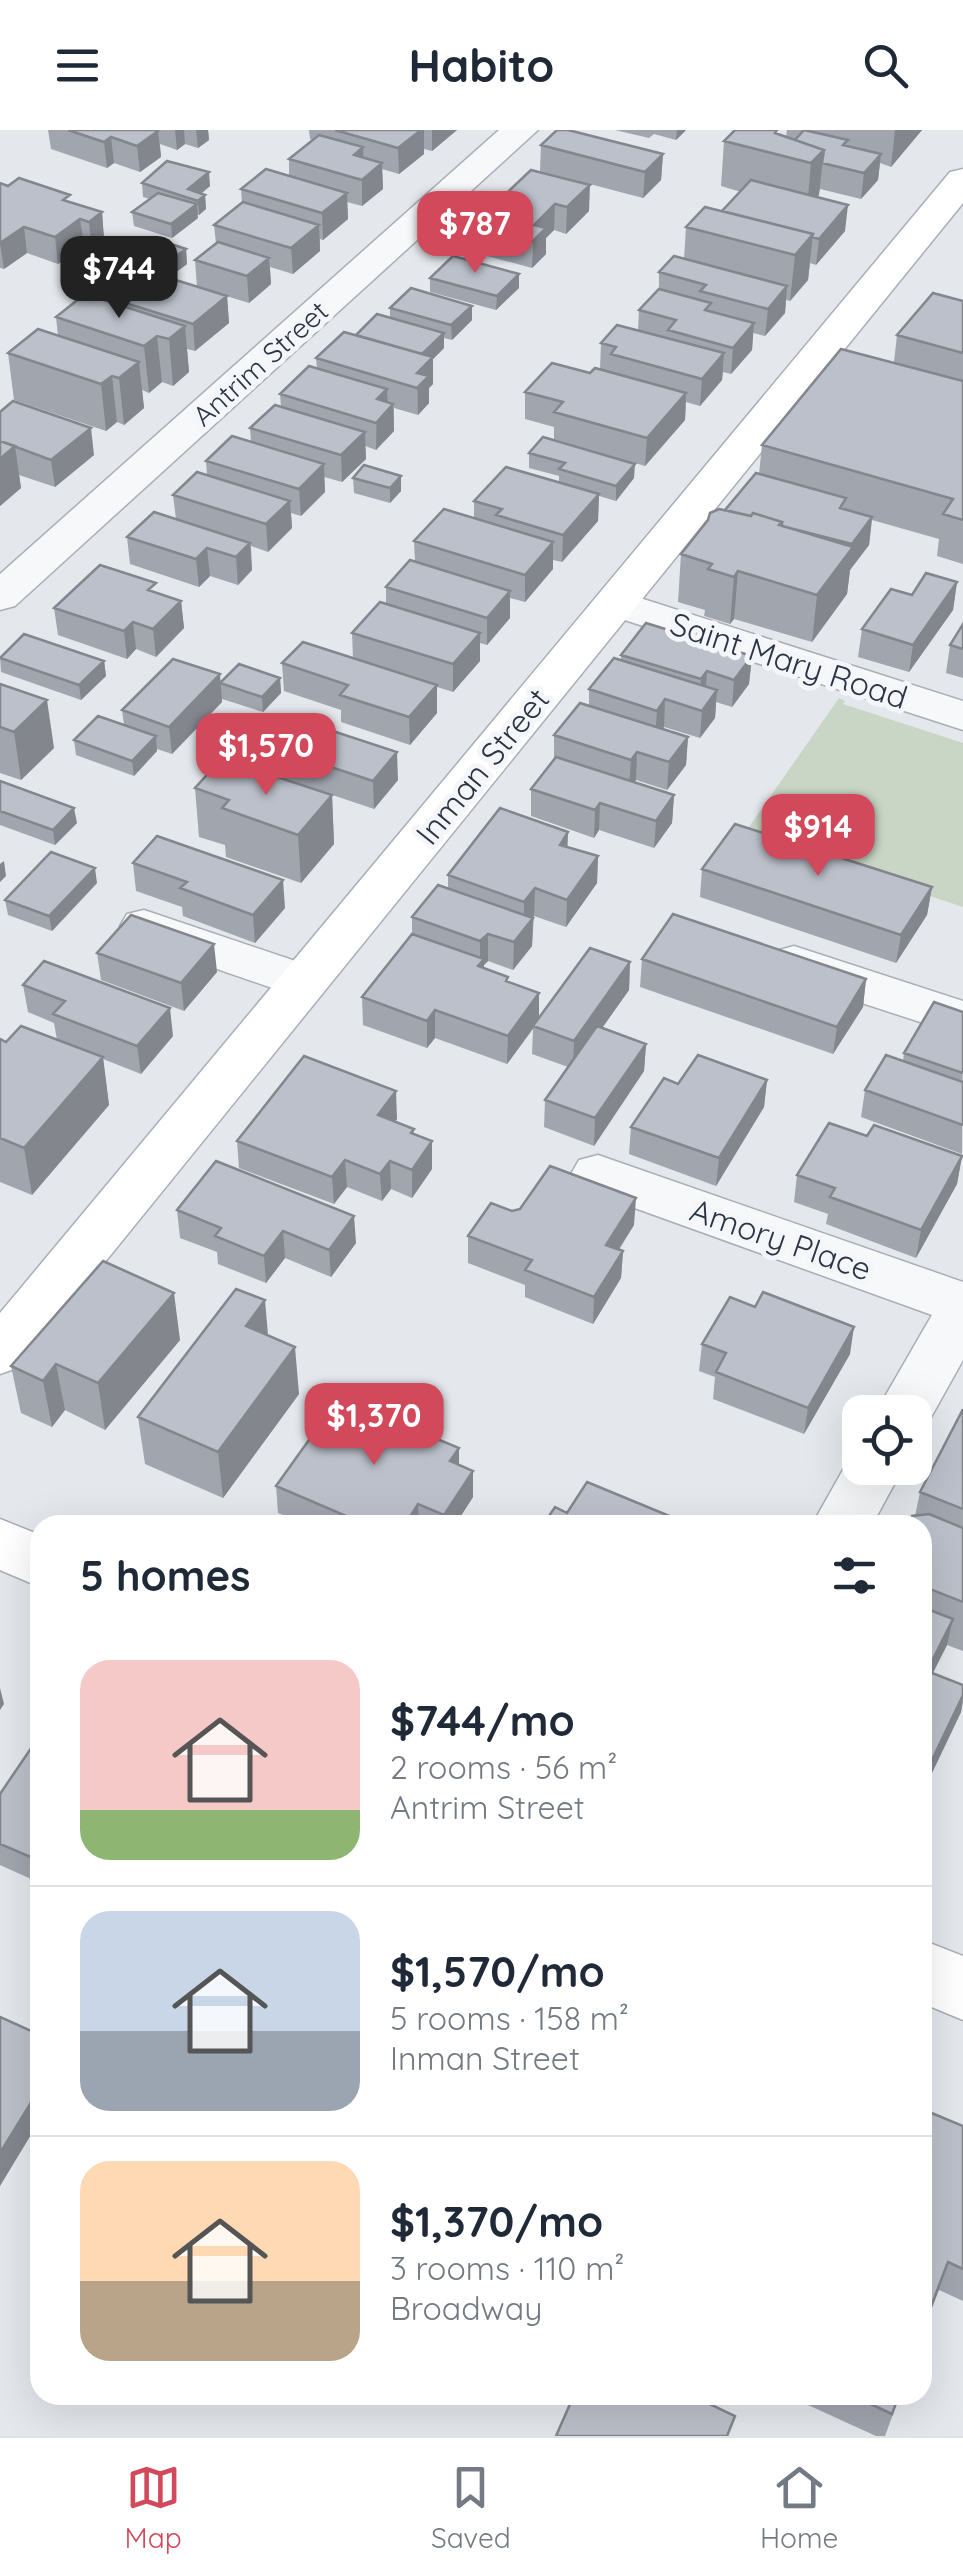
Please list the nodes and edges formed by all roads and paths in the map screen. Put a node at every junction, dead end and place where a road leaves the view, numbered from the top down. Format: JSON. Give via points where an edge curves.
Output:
{"nodes":[{"id":1,"x":520,"y":130,"type":"edge"},
{"id":2,"x":963,"y":180,"type":"edge"},
{"id":3,"x":0,"y":597,"type":"edge"},
{"id":4,"x":615,"y":603,"type":"junction"},
{"id":5,"x":963,"y":716,"type":"edge"},
{"id":6,"x":141,"y":925,"type":"edge"},
{"id":7,"x":757,"y":950,"type":"edge"},
{"id":8,"x":304,"y":982,"type":"junction"},
{"id":9,"x":963,"y":1019,"type":"edge"},
{"id":10,"x":598,"y":1174,"type":"dead end"},
{"id":11,"x":963,"y":1307,"type":"edge"},
{"id":12,"x":0,"y":1352,"type":"edge"},
{"id":13,"x":914,"y":1395,"type":"edge"},
{"id":14,"x":864,"y":1485,"type":"edge"},
{"id":15,"x":848,"y":1515,"type":"edge"},
{"id":16,"x":0,"y":1543,"type":"edge"},
{"id":17,"x":30,"y":1557,"type":"edge"},
{"id":18,"x":932,"y":1975,"type":"edge"},
{"id":19,"x":963,"y":1989,"type":"edge"}],
"edges":[{"from":1,"to":3,"type":"street","name":"Antrim Street"},
{"from":2,"to":4,"type":"main road","name":"Inman Street"},
{"from":4,"to":5,"type":"street","name":"Saint Mary Road"},
{"from":4,"to":8,"type":"main road","name":"Inman Street"},
{"from":6,"to":8,"type":"street"},
{"from":7,"to":9,"type":"street"},
{"from":8,"to":12,"type":"main road","name":"Inman Street"},
{"from":10,"to":11,"type":"street","name":"Amory Place"},
{"from":11,"to":13,"type":"street"},
{"from":14,"to":15,"type":"street"},
{"from":16,"to":17,"type":"main road"},
{"from":18,"to":19,"type":"main road"}]}
